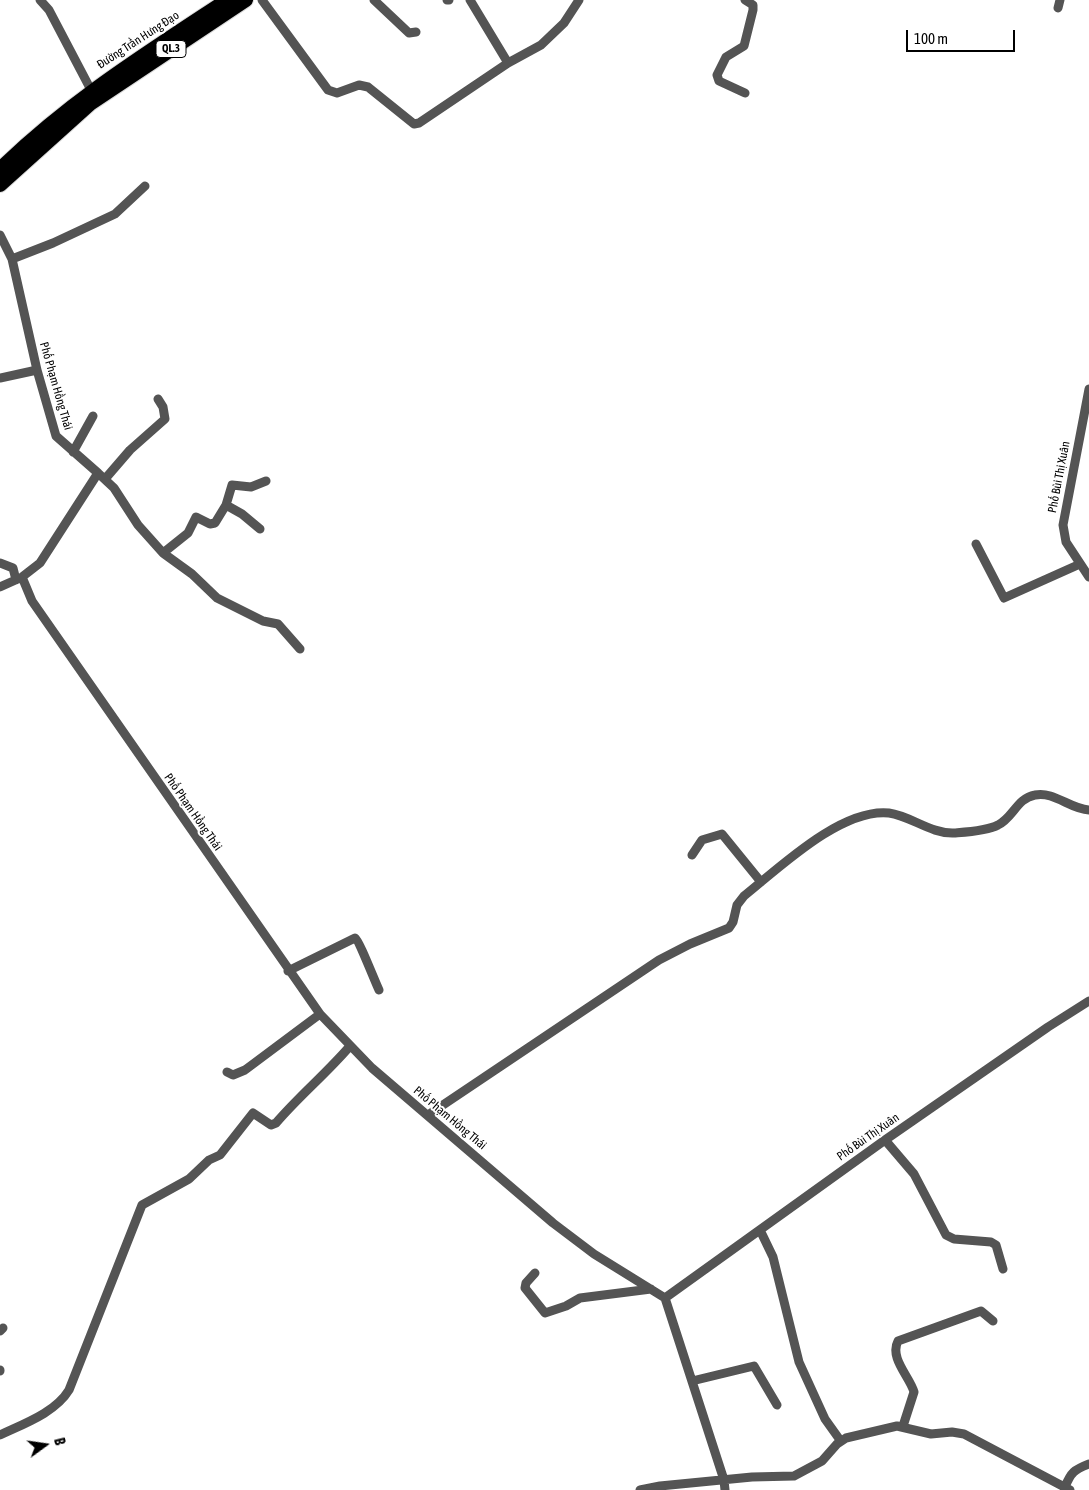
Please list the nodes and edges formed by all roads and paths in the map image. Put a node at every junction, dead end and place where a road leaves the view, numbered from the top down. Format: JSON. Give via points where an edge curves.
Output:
{"nodes":[{"id":1,"x":40,"y":0,"type":"edge"},
{"id":2,"x":227,"y":0,"type":"edge"},
{"id":3,"x":246,"y":0,"type":"edge"},
{"id":4,"x":262,"y":0,"type":"edge"},
{"id":5,"x":374,"y":0,"type":"edge"},
{"id":6,"x":470,"y":0,"type":"edge"},
{"id":7,"x":579,"y":0,"type":"edge"},
{"id":8,"x":745,"y":0,"type":"edge"},
{"id":9,"x":416,"y":32,"type":"dead end"},
{"id":10,"x":508,"y":63,"type":"junction"},
{"id":11,"x":745,"y":93,"type":"dead end"},
{"id":12,"x":93,"y":95,"type":"junction"},
{"id":13,"x":0,"y":169,"type":"edge"},
{"id":14,"x":0,"y":184,"type":"edge"},
{"id":15,"x":145,"y":186,"type":"dead end"},
{"id":16,"x":0,"y":235,"type":"edge"},
{"id":17,"x":12,"y":259,"type":"junction"},
{"id":18,"x":37,"y":370,"type":"junction"},
{"id":19,"x":0,"y":378,"type":"edge"},
{"id":20,"x":1089,"y":389,"type":"edge"},
{"id":21,"x":158,"y":399,"type":"dead end"},
{"id":22,"x":1088,"y":402,"type":"edge"},
{"id":23,"x":93,"y":416,"type":"dead end"},
{"id":24,"x":73,"y":452,"type":"junction"},
{"id":25,"x":101,"y":476,"type":"junction"},
{"id":26,"x":266,"y":481,"type":"dead end"},
{"id":27,"x":226,"y":505,"type":"junction"},
{"id":28,"x":260,"y":529,"type":"dead end"},
{"id":29,"x":976,"y":544,"type":"dead end"},
{"id":30,"x":163,"y":553,"type":"junction"},
{"id":31,"x":0,"y":563,"type":"edge"},
{"id":32,"x":1081,"y":565,"type":"junction"},
{"id":33,"x":1089,"y":577,"type":"edge"},
{"id":34,"x":19,"y":578,"type":"junction"},
{"id":35,"x":0,"y":587,"type":"edge"},
{"id":36,"x":300,"y":649,"type":"dead end"},
{"id":37,"x":1089,"y":810,"type":"edge"},
{"id":38,"x":692,"y":855,"type":"dead end"},
{"id":39,"x":761,"y":882,"type":"junction"},
{"id":40,"x":288,"y":971,"type":"junction"},
{"id":41,"x":379,"y":990,"type":"dead end"},
{"id":42,"x":1089,"y":1001,"type":"edge"},
{"id":43,"x":320,"y":1014,"type":"junction"},
{"id":44,"x":350,"y":1046,"type":"junction"},
{"id":45,"x":227,"y":1072,"type":"dead end"},
{"id":46,"x":428,"y":1116,"type":"junction"},
{"id":47,"x":885,"y":1140,"type":"junction"},
{"id":48,"x":760,"y":1230,"type":"junction"},
{"id":49,"x":1003,"y":1269,"type":"dead end"},
{"id":50,"x":535,"y":1273,"type":"dead end"},
{"id":51,"x":651,"y":1289,"type":"junction"},
{"id":52,"x":665,"y":1298,"type":"junction"},
{"id":53,"x":994,"y":1321,"type":"dead end"},
{"id":54,"x":692,"y":1381,"type":"junction"},
{"id":55,"x":777,"y":1405,"type":"dead end"},
{"id":56,"x":903,"y":1426,"type":"junction"},
{"id":57,"x":0,"y":1435,"type":"edge"},
{"id":58,"x":840,"y":1440,"type":"junction"},
{"id":59,"x":1089,"y":1464,"type":"edge"},
{"id":60,"x":725,"y":1485,"type":"edge"},
{"id":61,"x":1068,"y":1489,"type":"edge"},
{"id":62,"x":640,"y":1490,"type":"edge"}],
"edges":[{"from":1,"to":12,"type":"street"},
{"from":2,"to":12,"type":"highway","name":"Đường Trần Hưng Đạo","number":"QL.3"},
{"from":3,"to":12,"type":"highway","name":"Đường Trần Hưng Đạo","number":"QL.3"},
{"from":4,"to":10,"type":"street","via":[[328,90],[337,93],[364,85],[414,124]]},
{"from":5,"to":9,"type":"street","via":[[409,33]]},
{"from":6,"to":10,"type":"street"},
{"from":7,"to":10,"type":"street","via":[[548,40]]},
{"from":8,"to":11,"type":"street","via":[[753,5],[746,42],[726,57],[717,76],[722,82]]},
{"from":12,"to":13,"type":"highway","number":"QL.3","via":[[28,141]]},
{"from":12,"to":14,"type":"highway","number":"QL.3"},
{"from":15,"to":17,"type":"street","via":[[115,214],[53,244]]},
{"from":16,"to":17,"type":"street","name":"Phố Phạm Hồng Thái"},
{"from":17,"to":18,"type":"street","name":"Phố Phạm Hồng Thái"},
{"from":18,"to":19,"type":"street"},
{"from":18,"to":24,"type":"street","name":"Phố Phạm Hồng Thái","via":[[56,436]]},
{"from":20,"to":22,"type":"street","name":"Phố Bùi Thị Xuân"},
{"from":21,"to":25,"type":"street","via":[[165,419]]},
{"from":22,"to":32,"type":"street","name":"Phố Bùi Thị Xuân","via":[[1063,525],[1066,542]]},
{"from":23,"to":24,"type":"street"},
{"from":24,"to":25,"type":"street","name":"Phố Phạm Hồng Thái"},
{"from":25,"to":30,"type":"street","name":"Phố Phạm Hồng Thái","via":[[114,488],[145,534]]},
{"from":25,"to":34,"type":"street","via":[[40,563]]},
{"from":26,"to":27,"type":"street","via":[[251,487],[232,486]]},
{"from":27,"to":28,"type":"street"},
{"from":27,"to":30,"type":"street","via":[[213,524],[196,517],[188,533]]},
{"from":29,"to":32,"type":"street","via":[[1004,598]]},
{"from":30,"to":36,"type":"street","name":"Phố Phạm Hồng Thái","via":[[217,598],[257,618],[278,624]]},
{"from":31,"to":34,"type":"street","name":"Phố Phạm Hồng Thái","via":[[13,568]]},
{"from":32,"to":33,"type":"street","name":"Phố Bùi Thị Xuân"},
{"from":34,"to":35,"type":"street"},
{"from":34,"to":40,"type":"street","name":"Phố Phạm Hồng Thái"},
{"from":37,"to":39,"type":"street","via":[[1075,808],[1044,794],[1034,795],[1025,798],[997,826],[953,833],[938,831],[896,815],[871,815],[824,833]]},
{"from":38,"to":39,"type":"street","via":[[702,840],[722,834]]},
{"from":39,"to":46,"type":"street","via":[[740,900],[728,928],[659,960]]},
{"from":40,"to":41,"type":"street","via":[[357,938]]},
{"from":40,"to":43,"type":"street","name":"Phố Phạm Hồng Thái"},
{"from":42,"to":47,"type":"street","name":"Phố Bùi Thị Xuân"},
{"from":43,"to":44,"type":"street","name":"Phố Phạm Hồng Thái"},
{"from":43,"to":45,"type":"street","via":[[245,1070],[233,1075]]},
{"from":44,"to":46,"type":"street","name":"Phố Phạm Hồng Thái"},
{"from":44,"to":57,"type":"street","via":[[276,1123],[271,1125],[254,1113],[220,1155],[189,1180],[142,1204],[69,1390],[61,1400],[38,1416]]},
{"from":46,"to":51,"type":"street","name":"Phố Phạm Hồng Thái","via":[[553,1223],[594,1254]]},
{"from":47,"to":48,"type":"street","name":"Phố Bùi Thị Xuân"},
{"from":47,"to":49,"type":"street","via":[[917,1179],[946,1235],[954,1239],[991,1242],[996,1245]]},
{"from":48,"to":52,"type":"street","name":"Phố Bùi Thị Xuân"},
{"from":48,"to":58,"type":"street","via":[[773,1257],[799,1362],[822,1414]]},
{"from":50,"to":51,"type":"street","via":[[525,1288],[545,1312],[580,1298]]},
{"from":51,"to":52,"type":"street","name":"Phố Phạm Hồng Thái"},
{"from":52,"to":54,"type":"street"},
{"from":53,"to":56,"type":"street","via":[[976,1312],[898,1342],[895,1346],[900,1364],[914,1392]]},
{"from":54,"to":55,"type":"street","via":[[754,1366]]},
{"from":54,"to":60,"type":"street"},
{"from":56,"to":58,"type":"street"},
{"from":56,"to":61,"type":"street","via":[[931,1434],[964,1434]]},
{"from":58,"to":60,"type":"street","via":[[822,1461],[802,1473],[785,1477],[760,1476]]},
{"from":59,"to":61,"type":"street","via":[[1070,1473]]},
{"from":60,"to":62,"type":"street","via":[[660,1486]]}]}
